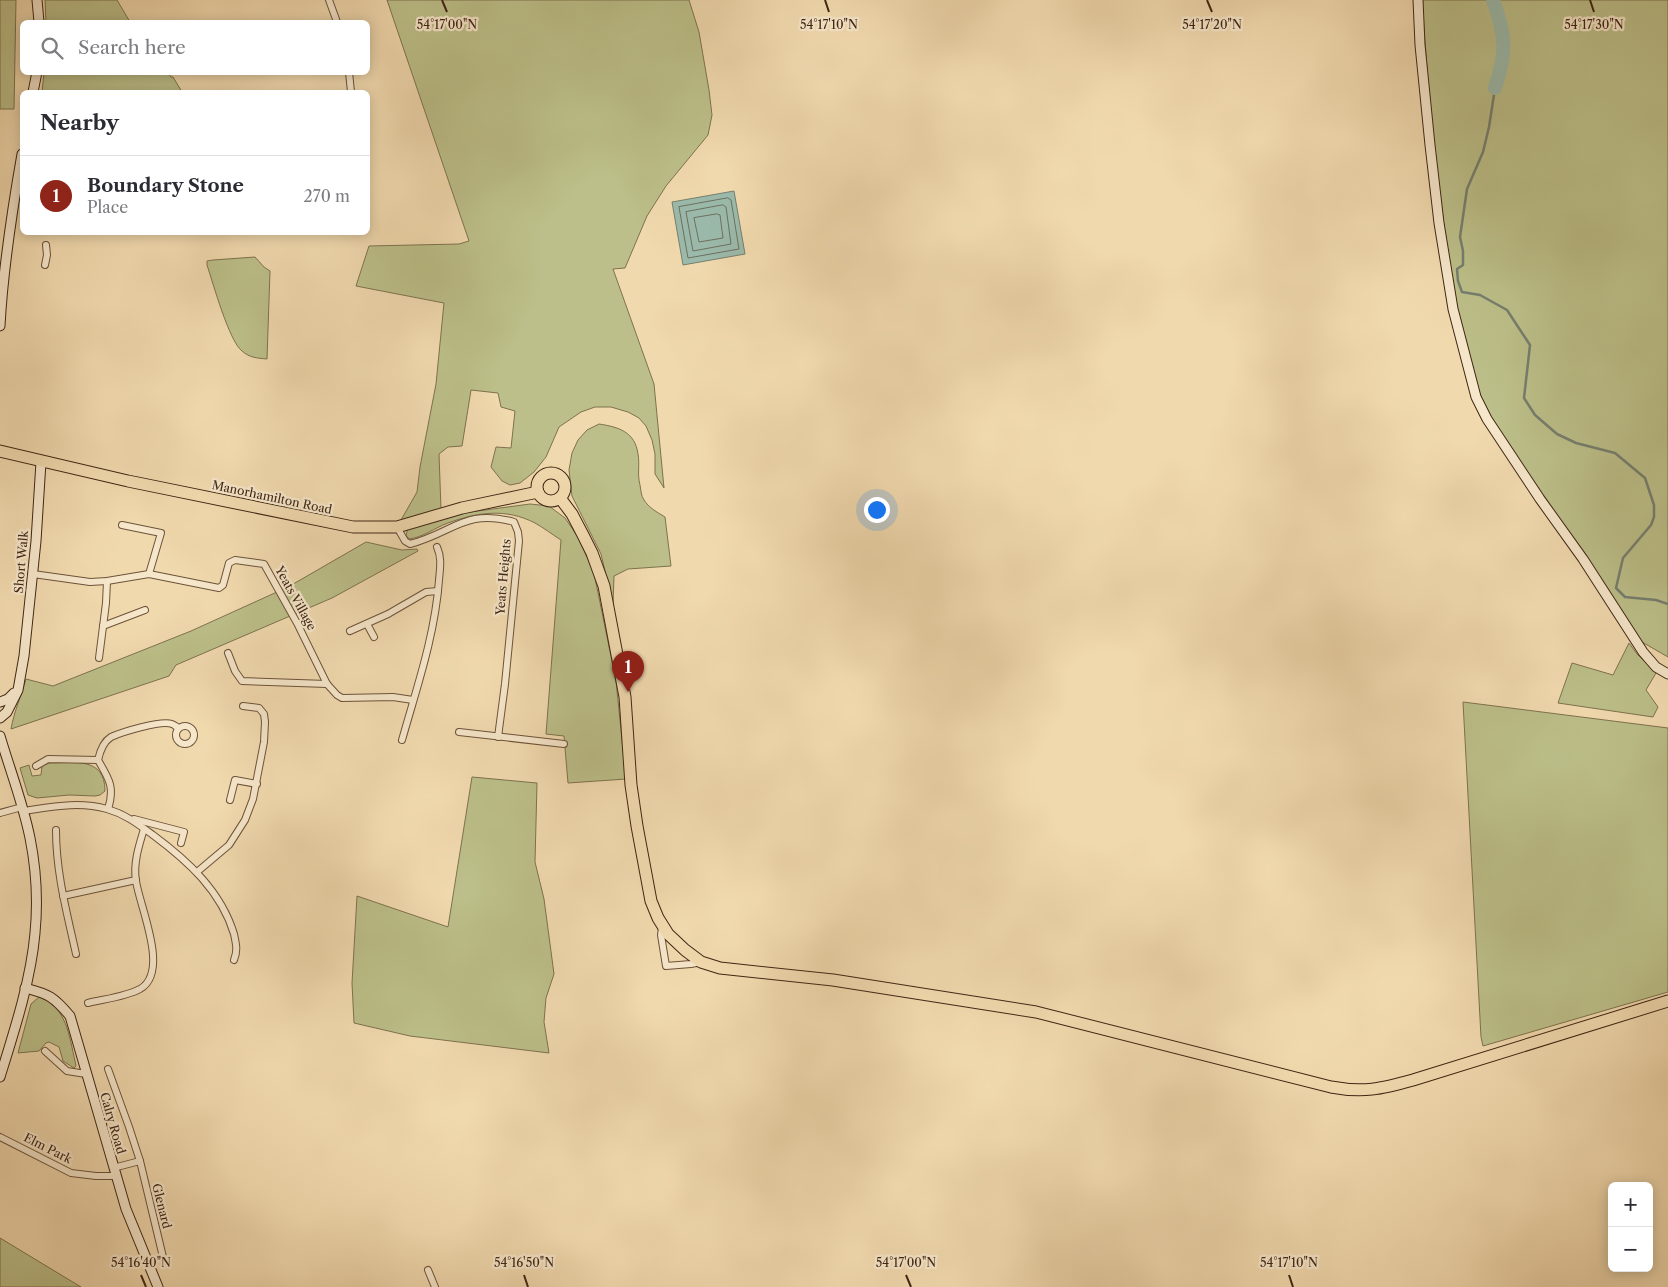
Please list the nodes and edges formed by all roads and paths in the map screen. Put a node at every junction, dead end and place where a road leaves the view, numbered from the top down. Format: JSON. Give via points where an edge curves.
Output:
{"nodes":[{"id":1,"x":37,"y":0,"type":"edge"},
{"id":2,"x":329,"y":0,"type":"edge"},
{"id":3,"x":1418,"y":0,"type":"edge"},
{"id":4,"x":39,"y":20,"type":"edge"},
{"id":5,"x":336,"y":20,"type":"edge"},
{"id":6,"x":37,"y":75,"type":"edge"},
{"id":7,"x":349,"y":75,"type":"edge"},
{"id":8,"x":34,"y":90,"type":"edge"},
{"id":9,"x":351,"y":90,"type":"edge"},
{"id":10,"x":20,"y":166,"type":"edge"},
{"id":11,"x":46,"y":245,"type":"dead end"},
{"id":12,"x":45,"y":265,"type":"dead end"},
{"id":13,"x":0,"y":326,"type":"edge"},
{"id":14,"x":0,"y":451,"type":"edge"},
{"id":15,"x":41,"y":462,"type":"junction"},
{"id":16,"x":538,"y":492,"type":"junction"},
{"id":17,"x":560,"y":498,"type":"junction"},
{"id":18,"x":122,"y":524,"type":"dead end"},
{"id":19,"x":397,"y":527,"type":"junction"},
{"id":20,"x":437,"y":546,"type":"dead end"},
{"id":21,"x":33,"y":574,"type":"junction"},
{"id":22,"x":149,"y":574,"type":"junction"},
{"id":23,"x":107,"y":581,"type":"junction"},
{"id":24,"x":438,"y":591,"type":"junction"},
{"id":25,"x":145,"y":610,"type":"dead end"},
{"id":26,"x":367,"y":624,"type":"junction"},
{"id":27,"x":104,"y":626,"type":"junction"},
{"id":28,"x":350,"y":631,"type":"dead end"},
{"id":29,"x":374,"y":637,"type":"dead end"},
{"id":30,"x":228,"y":653,"type":"dead end"},
{"id":31,"x":99,"y":658,"type":"dead end"},
{"id":32,"x":1668,"y":674,"type":"edge"},
{"id":33,"x":327,"y":684,"type":"junction"},
{"id":34,"x":18,"y":690,"type":"junction"},
{"id":35,"x":413,"y":700,"type":"junction"},
{"id":36,"x":0,"y":702,"type":"edge"},
{"id":37,"x":243,"y":706,"type":"dead end"},
{"id":38,"x":0,"y":718,"type":"edge"},
{"id":39,"x":179,"y":728,"type":"dead end"},
{"id":40,"x":459,"y":732,"type":"dead end"},
{"id":41,"x":0,"y":736,"type":"edge"},
{"id":42,"x":498,"y":737,"type":"junction"},
{"id":43,"x":402,"y":740,"type":"dead end"},
{"id":44,"x":564,"y":744,"type":"dead end"},
{"id":45,"x":98,"y":760,"type":"junction"},
{"id":46,"x":36,"y":766,"type":"dead end"},
{"id":47,"x":257,"y":784,"type":"junction"},
{"id":48,"x":230,"y":800,"type":"dead end"},
{"id":49,"x":23,"y":809,"type":"junction"},
{"id":50,"x":108,"y":809,"type":"junction"},
{"id":51,"x":0,"y":813,"type":"edge"},
{"id":52,"x":132,"y":819,"type":"junction"},
{"id":53,"x":144,"y":829,"type":"junction"},
{"id":54,"x":56,"y":830,"type":"dead end"},
{"id":55,"x":181,"y":843,"type":"dead end"},
{"id":56,"x":197,"y":872,"type":"junction"},
{"id":57,"x":136,"y":880,"type":"junction"},
{"id":58,"x":63,"y":896,"type":"junction"},
{"id":59,"x":662,"y":926,"type":"junction"},
{"id":60,"x":76,"y":954,"type":"dead end"},
{"id":61,"x":234,"y":960,"type":"dead end"},
{"id":62,"x":701,"y":962,"type":"junction"},
{"id":63,"x":25,"y":988,"type":"junction"},
{"id":64,"x":1668,"y":1001,"type":"edge"},
{"id":65,"x":88,"y":1003,"type":"dead end"},
{"id":66,"x":45,"y":1051,"type":"dead end"},
{"id":67,"x":108,"y":1069,"type":"dead end"},
{"id":68,"x":86,"y":1074,"type":"junction"},
{"id":69,"x":0,"y":1076,"type":"edge"},
{"id":70,"x":0,"y":1137,"type":"edge"},
{"id":71,"x":140,"y":1161,"type":"junction"},
{"id":72,"x":114,"y":1172,"type":"junction"},
{"id":73,"x":163,"y":1257,"type":"dead end"},
{"id":74,"x":428,"y":1270,"type":"dead end"},
{"id":75,"x":158,"y":1287,"type":"edge"},
{"id":76,"x":434,"y":1287,"type":"edge"}],
"edges":[{"from":1,"to":4,"type":"street"},
{"from":2,"to":5,"type":"street"},
{"from":3,"to":32,"type":"street","via":[[1439,223],[1453,309],[1476,396],[1487,419],[1643,652],[1656,667]]},
{"from":6,"to":8,"type":"street"},
{"from":7,"to":9,"type":"street"},
{"from":10,"to":13,"type":"street","via":[[7,243]]},
{"from":11,"to":12,"type":"street"},
{"from":14,"to":15,"type":"highway","name":"Manorhamilton Road"},
{"from":15,"to":19,"type":"highway","name":"Manorhamilton Road","via":[[353,527]]},
{"from":15,"to":21,"type":"street","name":"Short Walk"},
{"from":16,"to":17,"type":"highway","via":[[544,499]]},
{"from":16,"to":17,"type":"highway","via":[[538,483],[543,476],[556,474],[564,484]]},
{"from":16,"to":19,"type":"highway","name":"Manorhamilton Road","via":[[462,508]]},
{"from":17,"to":59,"type":"highway","via":[[592,553],[604,586],[625,697],[637,826],[651,901]]},
{"from":18,"to":22,"type":"street","via":[[160,532]]},
{"from":19,"to":42,"type":"street","name":"Yeats Heights","via":[[405,542],[410,544],[482,517],[501,518],[516,525],[519,541]]},
{"from":20,"to":24,"type":"street","via":[[441,555]]},
{"from":21,"to":23,"type":"street","name":"Yeats Village","via":[[90,582]]},
{"from":21,"to":34,"type":"street","name":"Short Walk"},
{"from":22,"to":23,"type":"street","name":"Yeats Village"},
{"from":22,"to":33,"type":"street","name":"Yeats Village","via":[[219,588],[223,585],[229,563],[235,560],[264,564]]},
{"from":23,"to":27,"type":"street"},
{"from":24,"to":26,"type":"street","via":[[426,592]]},
{"from":24,"to":35,"type":"street","via":[[429,650]]},
{"from":25,"to":27,"type":"street"},
{"from":26,"to":28,"type":"street"},
{"from":26,"to":29,"type":"street"},
{"from":27,"to":31,"type":"street"},
{"from":30,"to":33,"type":"street","via":[[242,680]]},
{"from":33,"to":35,"type":"street","name":"Yeats Village","via":[[342,698]]},
{"from":34,"to":36,"type":"street"},
{"from":34,"to":38,"type":"street","name":"Short Walk","via":[[7,712]]},
{"from":35,"to":43,"type":"street"},
{"from":37,"to":47,"type":"street","via":[[259,708],[266,722]]},
{"from":39,"to":45,"type":"street","via":[[172,724],[158,724],[111,738],[104,744]]},
{"from":40,"to":42,"type":"street"},
{"from":41,"to":49,"type":"street"},
{"from":42,"to":44,"type":"street"},
{"from":45,"to":46,"type":"street","via":[[48,759]]},
{"from":45,"to":50,"type":"street","via":[[112,788]]},
{"from":47,"to":48,"type":"street","via":[[235,780]]},
{"from":47,"to":56,"type":"street","via":[[245,820],[229,845]]},
{"from":49,"to":50,"type":"street","via":[[72,805]]},
{"from":49,"to":51,"type":"street"},
{"from":49,"to":63,"type":"street","via":[[30,840],[35,898],[35,933]]},
{"from":50,"to":52,"type":"street"},
{"from":52,"to":53,"type":"street"},
{"from":52,"to":55,"type":"street","via":[[184,832]]},
{"from":53,"to":56,"type":"street"},
{"from":53,"to":57,"type":"street","via":[[137,853]]},
{"from":54,"to":58,"type":"street"},
{"from":56,"to":61,"type":"street","via":[[218,899],[230,923],[237,952]]},
{"from":57,"to":58,"type":"street"},
{"from":57,"to":65,"type":"street","via":[[154,959],[151,978],[141,989]]},
{"from":58,"to":60,"type":"street"},
{"from":59,"to":62,"type":"highway"},
{"from":59,"to":62,"type":"street","via":[[666,966]]},
{"from":62,"to":64,"type":"highway","via":[[720,968],[833,980],[1036,1012],[1357,1091],[1413,1080]]},
{"from":63,"to":68,"type":"street","name":"Calry Road","via":[[57,1000],[70,1016]]},
{"from":63,"to":69,"type":"street"},
{"from":66,"to":68,"type":"street","via":[[67,1071]]},
{"from":67,"to":71,"type":"street","name":"Glenard"},
{"from":68,"to":72,"type":"street","name":"Calry Road"},
{"from":70,"to":72,"type":"street","name":"Elm Park","via":[[70,1173],[96,1176]]},
{"from":71,"to":72,"type":"street"},
{"from":71,"to":73,"type":"street","name":"Glenard"},
{"from":72,"to":75,"type":"street","name":"Calry Road"},
{"from":74,"to":76,"type":"street"}]}
